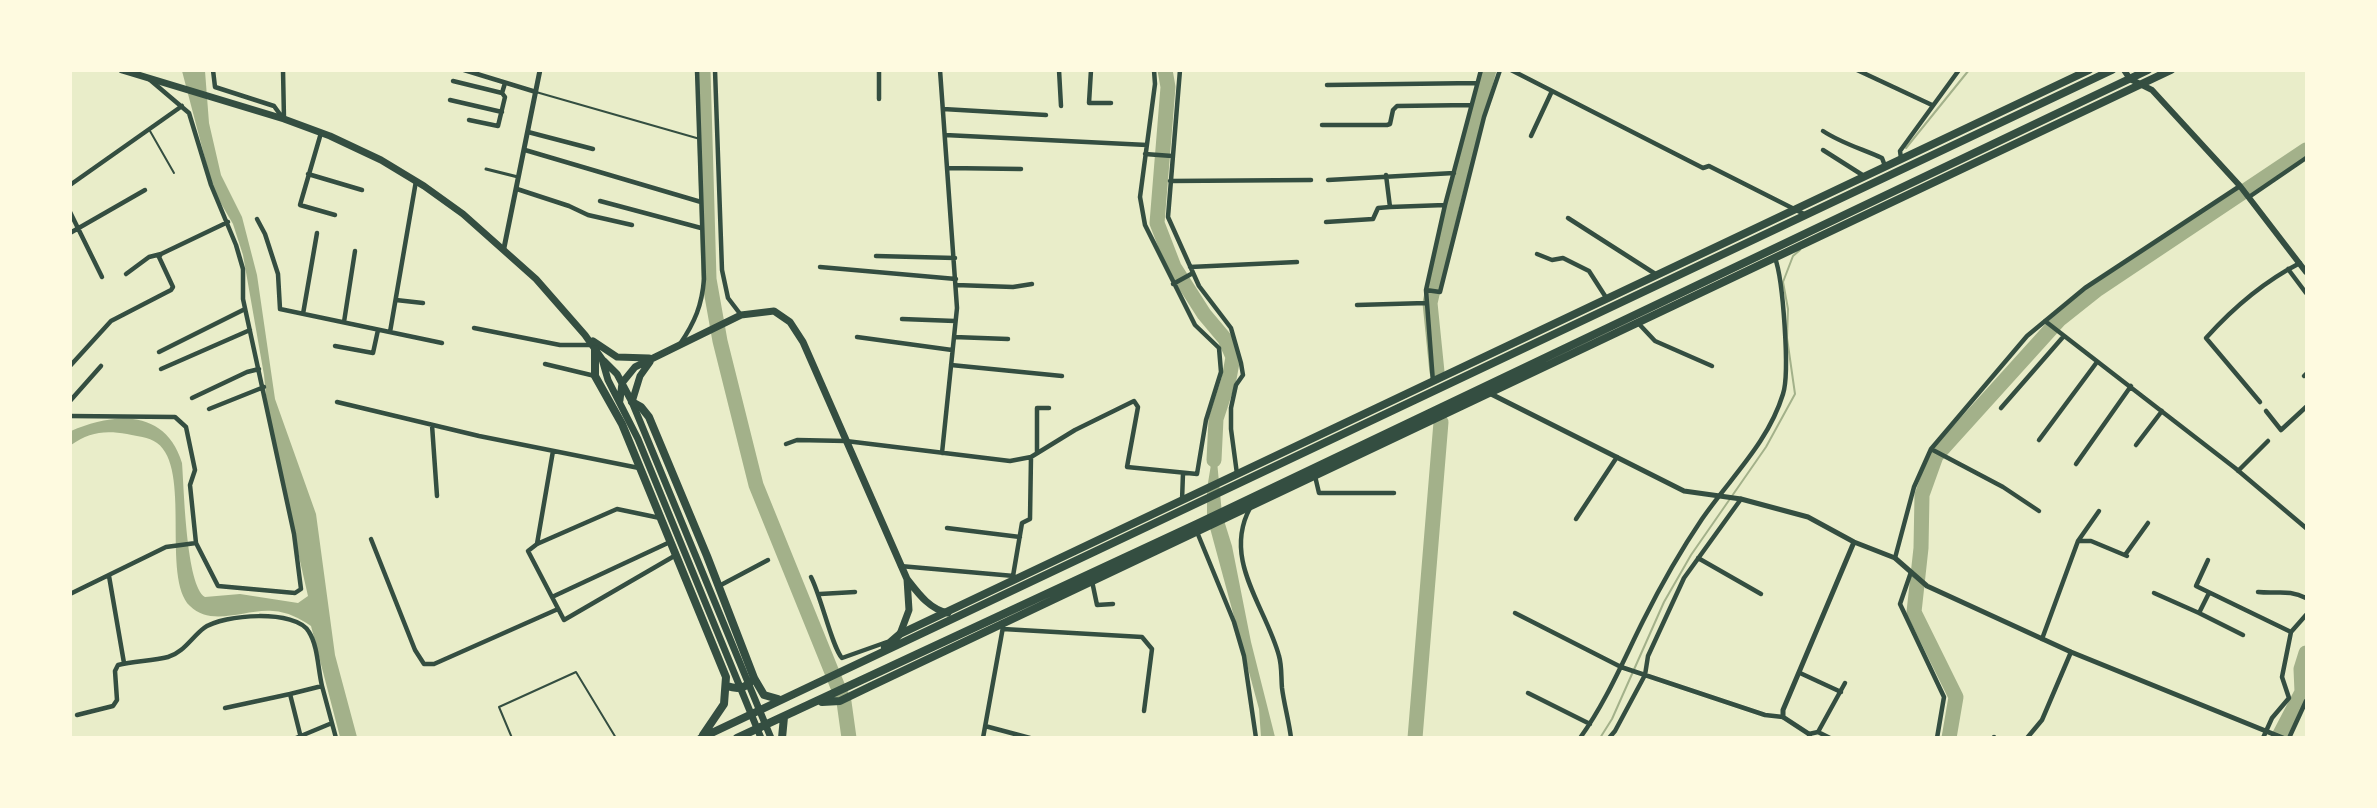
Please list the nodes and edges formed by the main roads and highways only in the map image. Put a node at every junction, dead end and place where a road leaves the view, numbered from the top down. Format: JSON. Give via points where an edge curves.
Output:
{"nodes":[{"id":1,"x":122,"y":70,"type":"edge"},
{"id":2,"x":2089,"y":70,"type":"edge"},
{"id":3,"x":2112,"y":70,"type":"edge"},
{"id":4,"x":2124,"y":70,"type":"edge"},
{"id":5,"x":2171,"y":70,"type":"edge"},
{"id":6,"x":2146,"y":71,"type":"edge"},
{"id":7,"x":2130,"y":79,"type":"junction"},
{"id":8,"x":2150,"y":81,"type":"junction"},
{"id":9,"x":2141,"y":85,"type":"junction"},
{"id":10,"x":2152,"y":90,"type":"junction"},
{"id":11,"x":1773,"y":254,"type":"junction"},
{"id":12,"x":2307,"y":272,"type":"edge"},
{"id":13,"x":585,"y":335,"type":"junction"},
{"id":14,"x":594,"y":347,"type":"junction"},
{"id":15,"x":654,"y":357,"type":"junction"},
{"id":16,"x":602,"y":359,"type":"junction"},
{"id":17,"x":622,"y":383,"type":"junction"},
{"id":18,"x":620,"y":400,"type":"junction"},
{"id":19,"x":632,"y":402,"type":"junction"},
{"id":20,"x":1237,"y":479,"type":"junction"},
{"id":21,"x":1246,"y":506,"type":"junction"},
{"id":22,"x":1199,"y":528,"type":"junction"},
{"id":23,"x":907,"y":579,"type":"junction"},
{"id":24,"x":988,"y":593,"type":"junction"},
{"id":25,"x":973,"y":609,"type":"junction"},
{"id":26,"x":948,"y":613,"type":"junction"},
{"id":27,"x":900,"y":634,"type":"junction"},
{"id":28,"x":877,"y":654,"type":"junction"},
{"id":29,"x":754,"y":678,"type":"junction"},
{"id":30,"x":727,"y":686,"type":"junction"},
{"id":31,"x":779,"y":699,"type":"junction"},
{"id":32,"x":814,"y":703,"type":"junction"},
{"id":33,"x":784,"y":717,"type":"junction"},
{"id":34,"x":701,"y":737,"type":"edge"},
{"id":35,"x":737,"y":738,"type":"edge"},
{"id":36,"x":761,"y":738,"type":"edge"},
{"id":37,"x":771,"y":738,"type":"edge"},
{"id":38,"x":782,"y":738,"type":"edge"}],
"edges":[{"from":1,"to":13,"type":"main road","via":[[284,119],[381,160],[449,203],[504,248]]},
{"from":2,"to":20,"type":"highway"},
{"from":3,"to":20,"type":"highway"},
{"from":4,"to":7,"type":"main road"},
{"from":5,"to":8,"type":"highway"},
{"from":6,"to":7,"type":"highway"},
{"from":6,"to":8,"type":"main road"},
{"from":7,"to":9,"type":"main road"},
{"from":7,"to":11,"type":"highway"},
{"from":8,"to":9,"type":"highway"},
{"from":8,"to":10,"type":"main road"},
{"from":9,"to":10,"type":"main road"},
{"from":9,"to":11,"type":"highway"},
{"from":10,"to":12,"type":"main road","via":[[2241,187]]},
{"from":11,"to":21,"type":"highway","via":[[1484,387]]},
{"from":11,"to":21,"type":"highway","via":[[1491,395]]},
{"from":13,"to":14,"type":"main road"},
{"from":13,"to":15,"type":"main road","via":[[617,357]]},
{"from":14,"to":16,"type":"main road"},
{"from":14,"to":30,"type":"highway","via":[[595,376],[622,424]]},
{"from":15,"to":17,"type":"main road","via":[[635,367]]},
{"from":15,"to":19,"type":"main road","via":[[640,376]]},
{"from":15,"to":23,"type":"main road","via":[[741,315],[774,311],[790,322],[803,342]]},
{"from":16,"to":17,"type":"main road"},
{"from":16,"to":18,"type":"main road"},
{"from":17,"to":18,"type":"main road"},
{"from":17,"to":19,"type":"main road"},
{"from":18,"to":36,"type":"main road"},
{"from":19,"to":29,"type":"highway","via":[[649,417]]},
{"from":19,"to":37,"type":"main road"},
{"from":20,"to":24,"type":"highway"},
{"from":20,"to":25,"type":"highway","via":[[1192,507]]},
{"from":21,"to":22,"type":"highway"},
{"from":22,"to":32,"type":"highway"},
{"from":22,"to":32,"type":"highway","via":[[1003,627],[840,701]]},
{"from":23,"to":26,"type":"main road","via":[[928,603]]},
{"from":23,"to":27,"type":"main road","via":[[909,610]]},
{"from":24,"to":25,"type":"highway"},
{"from":24,"to":26,"type":"highway"},
{"from":25,"to":28,"type":"highway"},
{"from":26,"to":27,"type":"highway"},
{"from":27,"to":28,"type":"highway"},
{"from":28,"to":31,"type":"highway"},
{"from":29,"to":30,"type":"highway","via":[[747,686]]},
{"from":29,"to":31,"type":"highway","via":[[764,695]]},
{"from":30,"to":34,"type":"highway","via":[[720,714]]},
{"from":31,"to":34,"type":"highway"},
{"from":32,"to":33,"type":"highway"},
{"from":33,"to":35,"type":"highway"},
{"from":33,"to":38,"type":"highway"}]}
